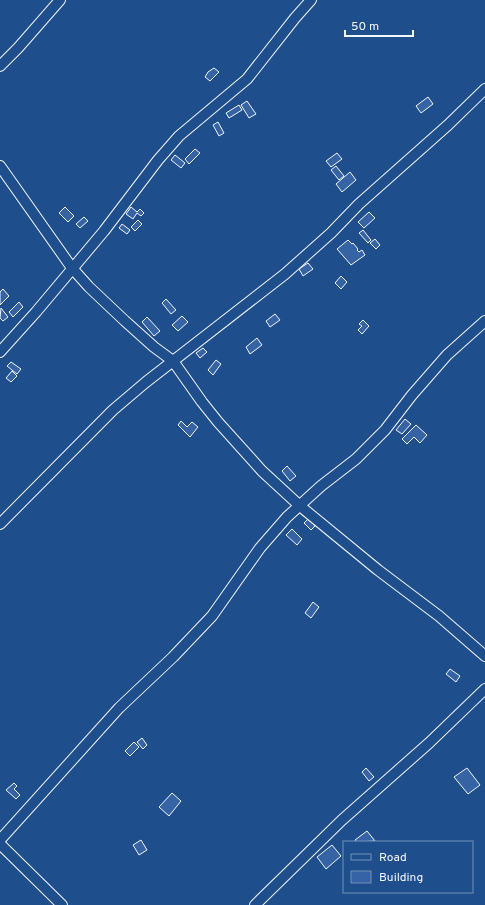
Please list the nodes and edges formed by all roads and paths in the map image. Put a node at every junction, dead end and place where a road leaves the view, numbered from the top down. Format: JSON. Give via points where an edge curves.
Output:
{"nodes":[{"id":1,"x":60,"y":0,"type":"edge"},
{"id":2,"x":311,"y":0,"type":"edge"},
{"id":3,"x":0,"y":66,"type":"edge"},
{"id":4,"x":485,"y":89,"type":"edge"},
{"id":5,"x":0,"y":166,"type":"edge"},
{"id":6,"x":72,"y":268,"type":"junction"},
{"id":7,"x":485,"y":321,"type":"edge"},
{"id":8,"x":0,"y":352,"type":"edge"},
{"id":9,"x":173,"y":361,"type":"junction"},
{"id":10,"x":300,"y":506,"type":"junction"},
{"id":11,"x":0,"y":524,"type":"edge"},
{"id":12,"x":485,"y":656,"type":"edge"},
{"id":13,"x":485,"y":689,"type":"edge"},
{"id":14,"x":0,"y":840,"type":"edge"},
{"id":15,"x":0,"y":844,"type":"edge"},
{"id":16,"x":258,"y":904,"type":"edge"},
{"id":17,"x":62,"y":905,"type":"edge"}],
"edges":[{"from":1,"to":3,"type":"street"},
{"from":2,"to":6,"type":"street","via":[[247,79],[179,136]]},
{"from":4,"to":9,"type":"street","via":[[285,274]]},
{"from":5,"to":6,"type":"street"},
{"from":6,"to":8,"type":"street"},
{"from":6,"to":9,"type":"street","via":[[125,322]]},
{"from":7,"to":10,"type":"street","via":[[447,355],[380,435]]},
{"from":9,"to":10,"type":"street","via":[[218,422],[262,470]]},
{"from":9,"to":11,"type":"street","via":[[113,410]]},
{"from":10,"to":12,"type":"street","via":[[439,616]]},
{"from":10,"to":14,"type":"street","via":[[260,548],[212,616],[174,657],[119,708]]},
{"from":13,"to":16,"type":"street","via":[[342,820]]},
{"from":15,"to":17,"type":"street"}]}
